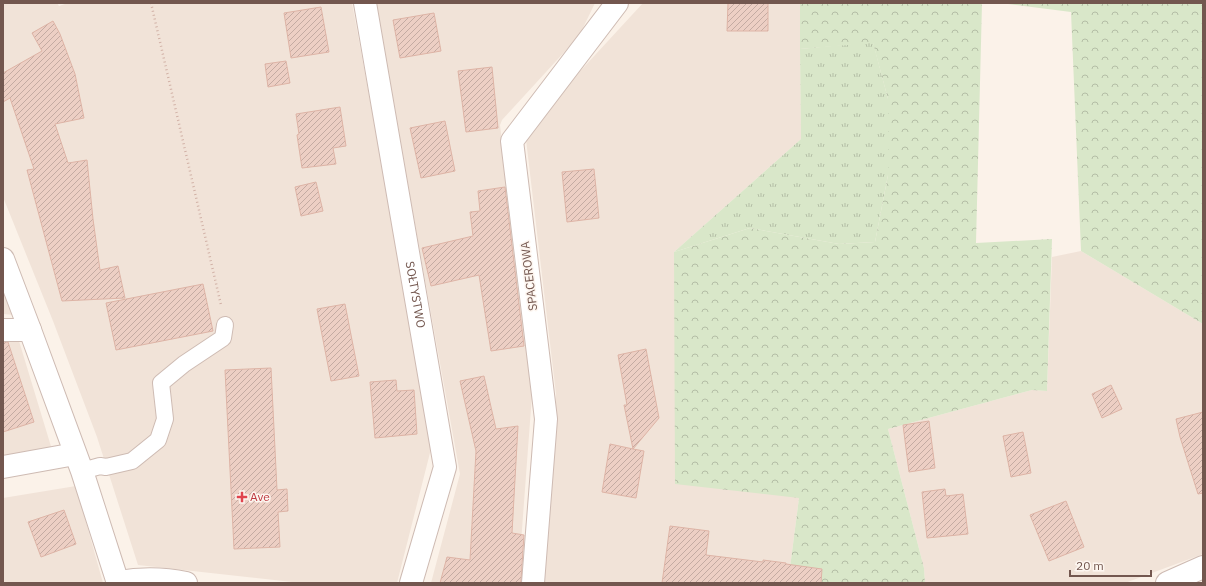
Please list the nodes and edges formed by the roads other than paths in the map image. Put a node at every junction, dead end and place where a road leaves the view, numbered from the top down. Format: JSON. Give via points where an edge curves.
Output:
{"nodes":[{"id":1,"x":366,"y":3,"type":"edge"},
{"id":2,"x":617,"y":3,"type":"edge"},
{"id":3,"x":3,"y":259,"type":"edge"},
{"id":4,"x":225,"y":325,"type":"road end"},
{"id":5,"x":3,"y":330,"type":"edge"},
{"id":6,"x":30,"y":330,"type":"junction"},
{"id":7,"x":78,"y":462,"type":"junction"},
{"id":8,"x":3,"y":466,"type":"edge"},
{"id":9,"x":1203,"y":566,"type":"edge"},
{"id":10,"x":118,"y":583,"type":"edge"},
{"id":11,"x":186,"y":583,"type":"edge"},
{"id":12,"x":411,"y":583,"type":"edge"},
{"id":13,"x":533,"y":583,"type":"edge"},
{"id":14,"x":1167,"y":583,"type":"edge"}],
"edges":[{"from":1,"to":12,"type":"street","name":"SOŁTYSTWO","via":[[445,468]]},
{"from":2,"to":13,"type":"street","name":"SPACEROWA","via":[[512,141],[546,418]]},
{"from":3,"to":6,"type":"street"},
{"from":4,"to":7,"type":"lane","via":[[224,338],[184,364],[162,383],[165,419],[158,440],[132,461],[106,466]]},
{"from":5,"to":6,"type":"street"},
{"from":6,"to":7,"type":"street"},
{"from":7,"to":8,"type":"street"},
{"from":7,"to":10,"type":"street"},
{"from":9,"to":14,"type":"street"},
{"from":10,"to":11,"type":"street","via":[[135,579]]}]}
